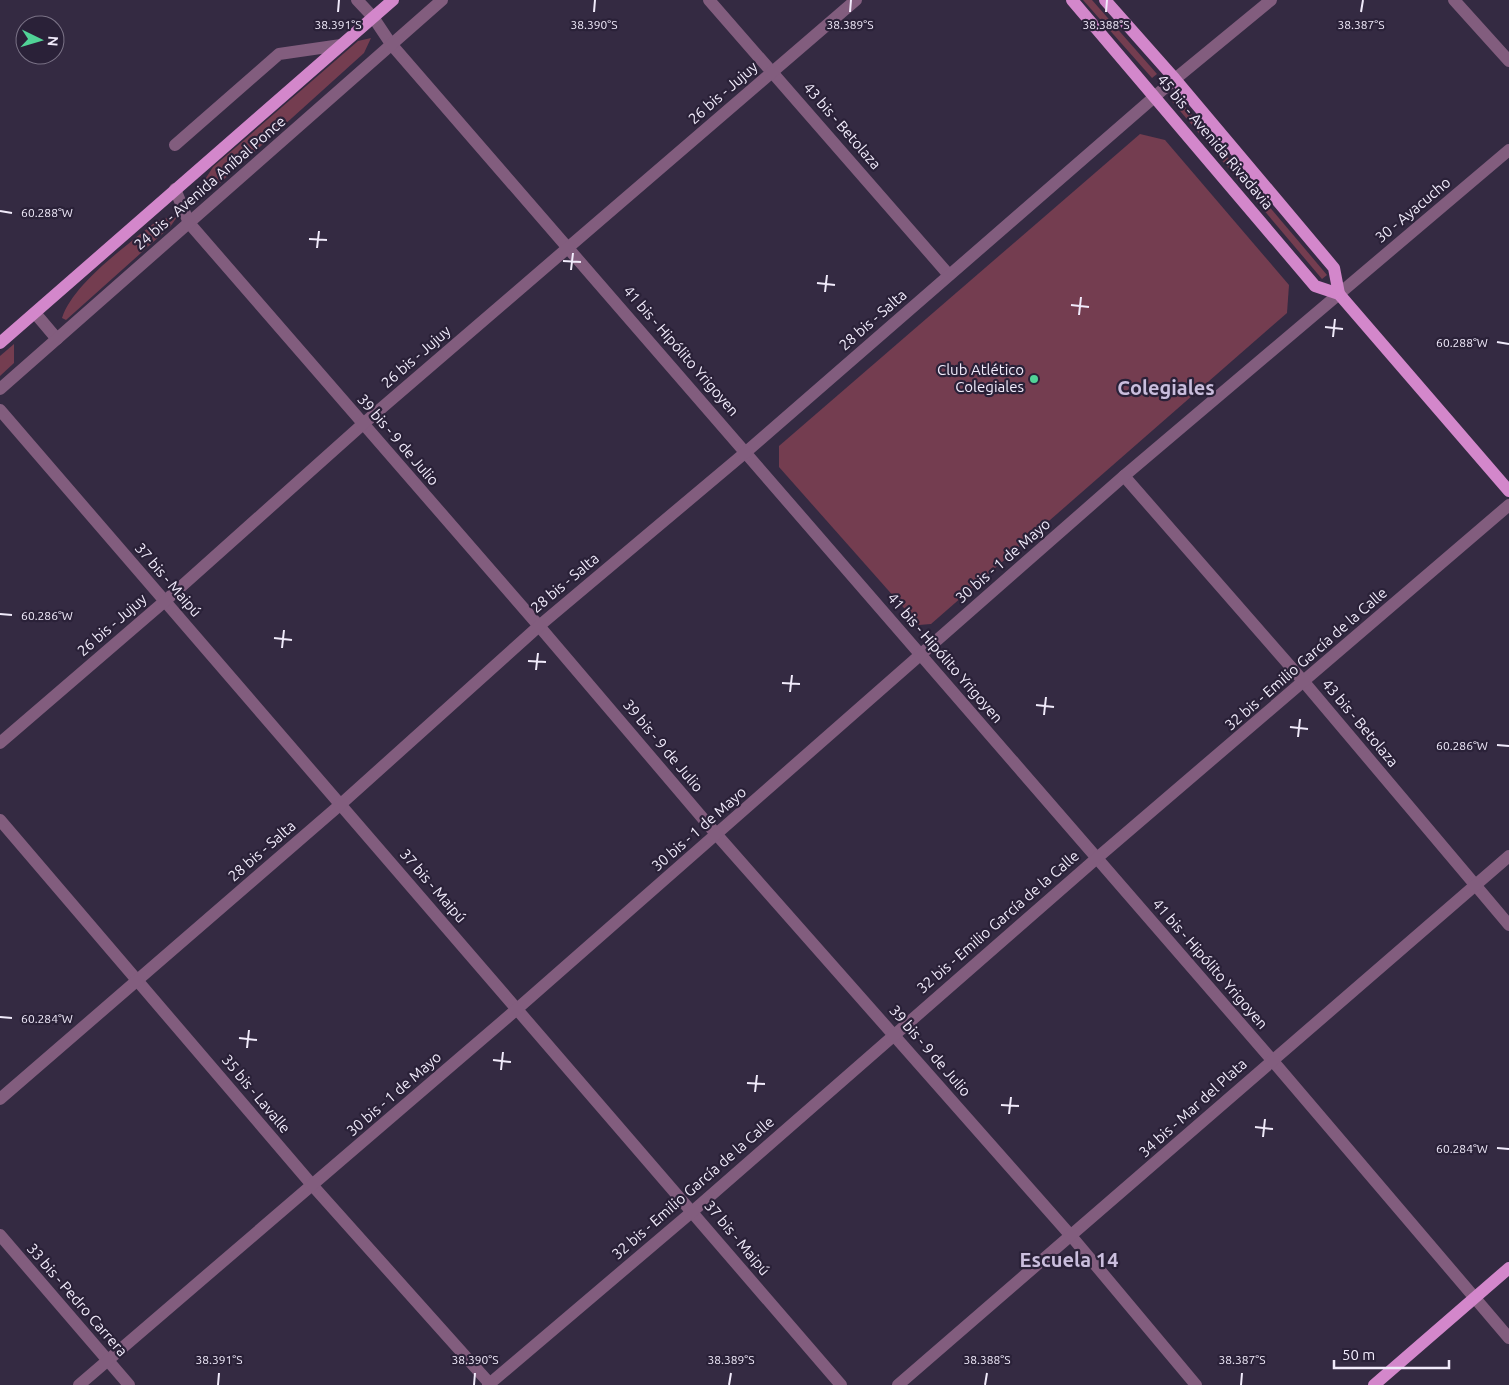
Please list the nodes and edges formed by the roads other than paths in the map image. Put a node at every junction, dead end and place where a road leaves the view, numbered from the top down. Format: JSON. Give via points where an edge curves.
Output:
{"nodes":[{"id":1,"x":357,"y":0,"type":"edge"},
{"id":2,"x":393,"y":0,"type":"edge"},
{"id":3,"x":442,"y":0,"type":"edge"},
{"id":4,"x":709,"y":0,"type":"edge"},
{"id":5,"x":856,"y":0,"type":"edge"},
{"id":6,"x":1072,"y":0,"type":"edge"},
{"id":7,"x":1105,"y":0,"type":"edge"},
{"id":8,"x":1271,"y":0,"type":"edge"},
{"id":9,"x":1454,"y":0,"type":"edge"},
{"id":10,"x":373,"y":17,"type":"junction"},
{"id":11,"x":391,"y":44,"type":"junction"},
{"id":12,"x":341,"y":45,"type":"junction"},
{"id":13,"x":1509,"y":61,"type":"edge"},
{"id":14,"x":773,"y":72,"type":"junction"},
{"id":15,"x":1175,"y":79,"type":"junction"},
{"id":16,"x":1156,"y":96,"type":"junction"},
{"id":17,"x":175,"y":145,"type":"dead end"},
{"id":18,"x":1509,"y":150,"type":"edge"},
{"id":19,"x":175,"y":189,"type":"junction"},
{"id":20,"x":189,"y":223,"type":"junction"},
{"id":21,"x":568,"y":246,"type":"junction"},
{"id":22,"x":950,"y":275,"type":"junction"},
{"id":23,"x":1339,"y":294,"type":"junction"},
{"id":24,"x":35,"y":313,"type":"junction"},
{"id":25,"x":57,"y":339,"type":"junction"},
{"id":26,"x":0,"y":343,"type":"edge"},
{"id":27,"x":0,"y":389,"type":"edge"},
{"id":28,"x":0,"y":410,"type":"edge"},
{"id":29,"x":363,"y":424,"type":"junction"},
{"id":30,"x":746,"y":452,"type":"junction"},
{"id":31,"x":1124,"y":476,"type":"junction"},
{"id":32,"x":1509,"y":491,"type":"edge"},
{"id":33,"x":1509,"y":505,"type":"edge"},
{"id":34,"x":165,"y":601,"type":"junction"},
{"id":35,"x":539,"y":626,"type":"junction"},
{"id":36,"x":921,"y":655,"type":"junction"},
{"id":37,"x":1304,"y":682,"type":"junction"},
{"id":38,"x":0,"y":743,"type":"edge"},
{"id":39,"x":341,"y":804,"type":"junction"},
{"id":40,"x":0,"y":820,"type":"edge"},
{"id":41,"x":717,"y":835,"type":"junction"},
{"id":42,"x":1509,"y":856,"type":"edge"},
{"id":43,"x":1097,"y":858,"type":"junction"},
{"id":44,"x":1475,"y":885,"type":"junction"},
{"id":45,"x":1509,"y":925,"type":"edge"},
{"id":46,"x":138,"y":979,"type":"junction"},
{"id":47,"x":517,"y":1009,"type":"junction"},
{"id":48,"x":894,"y":1034,"type":"junction"},
{"id":49,"x":1272,"y":1060,"type":"junction"},
{"id":50,"x":0,"y":1099,"type":"edge"},
{"id":51,"x":313,"y":1186,"type":"junction"},
{"id":52,"x":693,"y":1211,"type":"junction"},
{"id":53,"x":0,"y":1236,"type":"edge"},
{"id":54,"x":1072,"y":1237,"type":"junction"},
{"id":55,"x":1509,"y":1268,"type":"edge"},
{"id":56,"x":1475,"y":1298,"type":"junction"},
{"id":57,"x":1509,"y":1338,"type":"edge"},
{"id":58,"x":107,"y":1360,"type":"junction"},
{"id":59,"x":489,"y":1384,"type":"edge"},
{"id":60,"x":79,"y":1385,"type":"edge"},
{"id":61,"x":129,"y":1385,"type":"edge"},
{"id":62,"x":841,"y":1385,"type":"edge"},
{"id":63,"x":898,"y":1385,"type":"edge"},
{"id":64,"x":1196,"y":1385,"type":"edge"},
{"id":65,"x":1374,"y":1385,"type":"edge"}],
"edges":[{"from":1,"to":10,"type":"street","name":"41 bis - Hipólito Yrigoyen"},
{"from":2,"to":10,"type":"main road","name":"24 bis - Avenida Aníbal Ponce"},
{"from":3,"to":11,"type":"street","name":"24 bis - Avenida Aníbal Ponce"},
{"from":4,"to":14,"type":"street","name":"43 bis - Betolaza"},
{"from":5,"to":14,"type":"street","name":"26 bis - Jujuy"},
{"from":6,"to":16,"type":"main road","name":"45 bis - Avenida Rivadavia"},
{"from":7,"to":15,"type":"main road","name":"45 bis - Avenida Rivadavia"},
{"from":8,"to":15,"type":"street","name":"28 bis - Salta"},
{"from":9,"to":13,"type":"street"},
{"from":10,"to":11,"type":"street","name":"41 bis - Hipólito Yrigoyen"},
{"from":10,"to":12,"type":"main road","name":"24 bis - Avenida Aníbal Ponce"},
{"from":11,"to":20,"type":"street","name":"24 bis - Avenida Aníbal Ponce"},
{"from":11,"to":21,"type":"street","name":"41 bis - Hipólito Yrigoyen"},
{"from":12,"to":17,"type":"street","via":[[280,54]]},
{"from":12,"to":19,"type":"main road","name":"24 bis - Avenida Aníbal Ponce"},
{"from":14,"to":21,"type":"street","name":"26 bis - Jujuy"},
{"from":14,"to":22,"type":"street","name":"43 bis - Betolaza"},
{"from":15,"to":16,"type":"street","name":"28 bis - Salta"},
{"from":15,"to":23,"type":"main road","name":"45 bis - Avenida Rivadavia","via":[[1334,268]]},
{"from":16,"to":22,"type":"street","name":"28 bis - Salta"},
{"from":16,"to":23,"type":"main road","name":"45 bis - Avenida Rivadavia","via":[[1315,286]]},
{"from":18,"to":23,"type":"street","name":"30 - Ayacucho"},
{"from":19,"to":20,"type":"street","name":"39 bis - 9 de Julio"},
{"from":19,"to":24,"type":"main road","name":"24 bis - Avenida Aníbal Ponce"},
{"from":20,"to":25,"type":"street","name":"24 bis - Avenida Aníbal Ponce"},
{"from":20,"to":29,"type":"street","name":"39 bis - 9 de Julio"},
{"from":21,"to":29,"type":"street","name":"26 bis - Jujuy"},
{"from":21,"to":30,"type":"street","name":"41 bis - Hipólito Yrigoyen"},
{"from":22,"to":30,"type":"street","name":"28 bis - Salta"},
{"from":23,"to":31,"type":"street","name":"30 bis - 1 de Mayo"},
{"from":23,"to":32,"type":"main road","name":"45 bis - Avenida Rivadavia"},
{"from":24,"to":25,"type":"street"},
{"from":24,"to":26,"type":"main road","name":"24 bis - Avenida Aníbal Ponce"},
{"from":25,"to":27,"type":"street","name":"24 bis - Avenida Aníbal Ponce"},
{"from":28,"to":34,"type":"street","name":"37 bis - Maipú"},
{"from":29,"to":34,"type":"street","name":"26 bis - Jujuy"},
{"from":29,"to":35,"type":"street","name":"39 bis - 9 de Julio"},
{"from":30,"to":35,"type":"street","name":"28 bis - Salta"},
{"from":30,"to":36,"type":"street","name":"41 bis - Hipólito Yrigoyen"},
{"from":31,"to":36,"type":"street","name":"30 bis - 1 de Mayo"},
{"from":31,"to":37,"type":"street","name":"43 bis - Betolaza"},
{"from":33,"to":37,"type":"street","name":"32 bis - Emilio García de la Calle"},
{"from":34,"to":38,"type":"street","name":"26 bis - Jujuy"},
{"from":34,"to":39,"type":"street","name":"37 bis - Maipú"},
{"from":35,"to":39,"type":"street","name":"28 bis - Salta"},
{"from":35,"to":41,"type":"street","name":"39 bis - 9 de Julio"},
{"from":36,"to":41,"type":"street","name":"30 bis - 1 de Mayo"},
{"from":36,"to":43,"type":"street","name":"41 bis - Hipólito Yrigoyen"},
{"from":37,"to":43,"type":"street","name":"32 bis - Emilio García de la Calle"},
{"from":37,"to":44,"type":"street","name":"43 bis - Betolaza"},
{"from":39,"to":46,"type":"street","name":"28 bis - Salta"},
{"from":39,"to":47,"type":"street","name":"37 bis - Maipú"},
{"from":40,"to":46,"type":"street","name":"35 bis - Lavalle"},
{"from":41,"to":47,"type":"street","name":"30 bis - 1 de Mayo"},
{"from":41,"to":48,"type":"street","name":"39 bis - 9 de Julio"},
{"from":42,"to":44,"type":"street","name":"34 bis - Mar del Plata"},
{"from":43,"to":48,"type":"street","name":"32 bis - Emilio García de la Calle"},
{"from":43,"to":49,"type":"street","name":"41 bis - Hipólito Yrigoyen"},
{"from":44,"to":45,"type":"street","name":"43 bis - Betolaza"},
{"from":44,"to":49,"type":"street","name":"34 bis - Mar del Plata"},
{"from":46,"to":50,"type":"street","name":"28 bis - Salta"},
{"from":46,"to":51,"type":"street","name":"35 bis - Lavalle"},
{"from":47,"to":51,"type":"street","name":"30 bis - 1 de Mayo"},
{"from":47,"to":52,"type":"street","name":"37 bis - Maipú"},
{"from":48,"to":52,"type":"street","name":"32 bis - Emilio García de la Calle"},
{"from":48,"to":54,"type":"street","name":"39 bis - 9 de Julio"},
{"from":49,"to":54,"type":"street","name":"34 bis - Mar del Plata"},
{"from":49,"to":56,"type":"street","name":"41 bis - Hipólito Yrigoyen"},
{"from":51,"to":58,"type":"street","name":"30 bis - 1 de Mayo"},
{"from":51,"to":59,"type":"street","name":"35 bis - Lavalle"},
{"from":52,"to":59,"type":"street","name":"32 bis - Emilio García de la Calle"},
{"from":52,"to":62,"type":"street","name":"37 bis - Maipú"},
{"from":53,"to":58,"type":"street","name":"33 bis - Pedro Carrera"},
{"from":54,"to":63,"type":"street","name":"34 bis - Mar del Plata"},
{"from":54,"to":64,"type":"street","name":"39 bis - 9 de Julio"},
{"from":55,"to":56,"type":"main road"},
{"from":56,"to":57,"type":"street","name":"41 bis - Hipólito Yrigoyen"},
{"from":56,"to":65,"type":"main road"},
{"from":58,"to":60,"type":"street","name":"30 bis - 1 de Mayo"},
{"from":58,"to":61,"type":"street","name":"33 bis - Pedro Carrera"}]}
